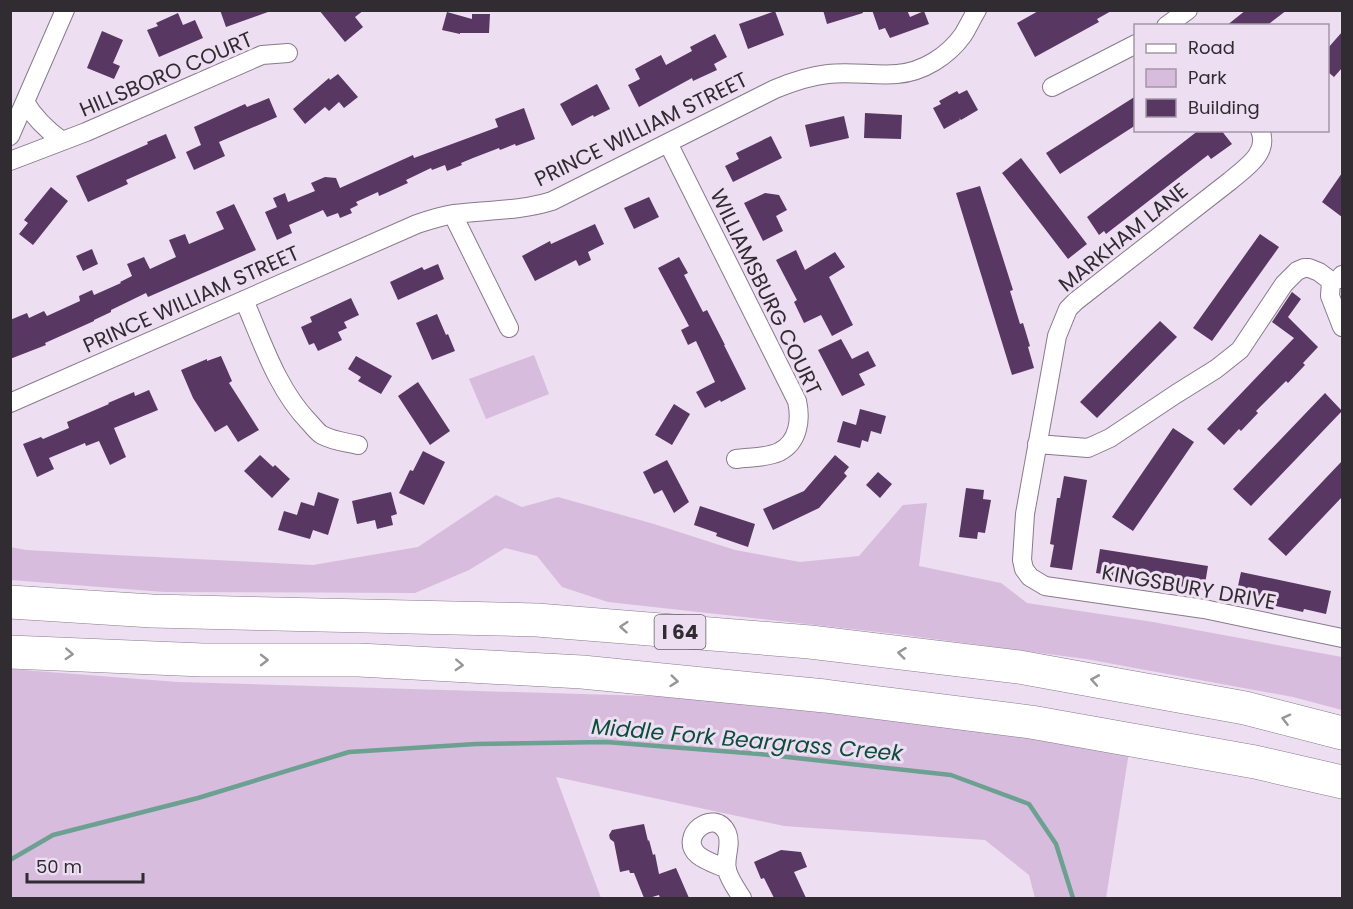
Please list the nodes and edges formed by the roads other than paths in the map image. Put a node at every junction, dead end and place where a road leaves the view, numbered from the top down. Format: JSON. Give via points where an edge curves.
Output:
{"nodes":[{"id":1,"x":65,"y":10,"type":"edge"},
{"id":2,"x":976,"y":10,"type":"edge"},
{"id":3,"x":1186,"y":17,"type":"edge"},
{"id":4,"x":1170,"y":24,"type":"edge"},
{"id":5,"x":1134,"y":45,"type":"edge"},
{"id":6,"x":288,"y":53,"type":"dead end"},
{"id":7,"x":1052,"y":87,"type":"dead end"},
{"id":8,"x":25,"y":102,"type":"junction"},
{"id":9,"x":1261,"y":132,"type":"edge"},
{"id":10,"x":10,"y":136,"type":"edge"},
{"id":11,"x":62,"y":141,"type":"junction"},
{"id":12,"x":668,"y":143,"type":"junction"},
{"id":13,"x":10,"y":161,"type":"edge"},
{"id":14,"x":453,"y":214,"type":"junction"},
{"id":15,"x":1337,"y":278,"type":"edge"},
{"id":16,"x":244,"y":300,"type":"junction"},
{"id":17,"x":1342,"y":327,"type":"edge"},
{"id":18,"x":509,"y":328,"type":"dead end"},
{"id":19,"x":10,"y":403,"type":"edge"},
{"id":20,"x":357,"y":444,"type":"dead end"},
{"id":21,"x":1037,"y":444,"type":"junction"},
{"id":22,"x":736,"y":459,"type":"dead end"},
{"id":23,"x":1030,"y":577,"type":"joint"},
{"id":24,"x":10,"y":602,"type":"edge"},
{"id":25,"x":1342,"y":638,"type":"edge"},
{"id":26,"x":10,"y":652,"type":"edge"},
{"id":27,"x":1342,"y":733,"type":"edge"},
{"id":28,"x":1342,"y":782,"type":"edge"},
{"id":29,"x":726,"y":869,"type":"dead end"},
{"id":30,"x":742,"y":898,"type":"edge"}],
"edges":[{"from":1,"to":8,"type":"street"},
{"from":2,"to":12,"type":"street","name":"PRINCE WILLIAM STREET","via":[[950,50],[924,67],[898,74],[830,73],[796,80]]},
{"from":3,"to":4,"type":"street"},
{"from":5,"to":7,"type":"street"},
{"from":6,"to":11,"type":"street","name":"HILLSBORO COURT","via":[[255,57]]},
{"from":8,"to":10,"type":"street"},
{"from":8,"to":11,"type":"street","name":"HILLSBORO COURT","via":[[48,131]]},
{"from":9,"to":21,"type":"street","name":"MARKHAM LANE","via":[[1260,154],[1253,162],[1068,309],[1057,336]]},
{"from":11,"to":13,"type":"street","name":"HILLSBORO COURT"},
{"from":12,"to":14,"type":"street","name":"PRINCE WILLIAM STREET","via":[[544,203],[513,210]]},
{"from":12,"to":22,"type":"street","name":"WILLIAMSBURG COURT","via":[[800,414],[795,435],[786,447],[765,456]]},
{"from":14,"to":16,"type":"street","name":"PRINCE WILLIAM STREET","via":[[417,224]]},
{"from":14,"to":18,"type":"street"},
{"from":15,"to":17,"type":"street","via":[[1330,296]]},
{"from":15,"to":21,"type":"street","via":[[1309,268],[1297,271],[1240,350],[1110,438],[1088,448]]},
{"from":16,"to":19,"type":"street","name":"PRINCE WILLIAM STREET"},
{"from":16,"to":20,"type":"street","via":[[277,375],[299,412],[320,434]]},
{"from":21,"to":23,"type":"street","name":"MARKHAM LANE","via":[[1022,560]]},
{"from":23,"to":25,"type":"street","name":"KINGSBURY DRIVE","via":[[1045,586],[1204,609]]},
{"from":27,"to":24,"type":"highway","number":"I 64","one_way":true,"via":[[1245,708],[1019,667],[810,642],[537,620],[152,611]]},
{"from":26,"to":28,"type":"highway","number":"I 64","one_way":true,"via":[[203,660],[359,660],[582,672],[825,696],[1031,722],[1256,762]]},
{"from":29,"to":30,"type":"street"}]}
